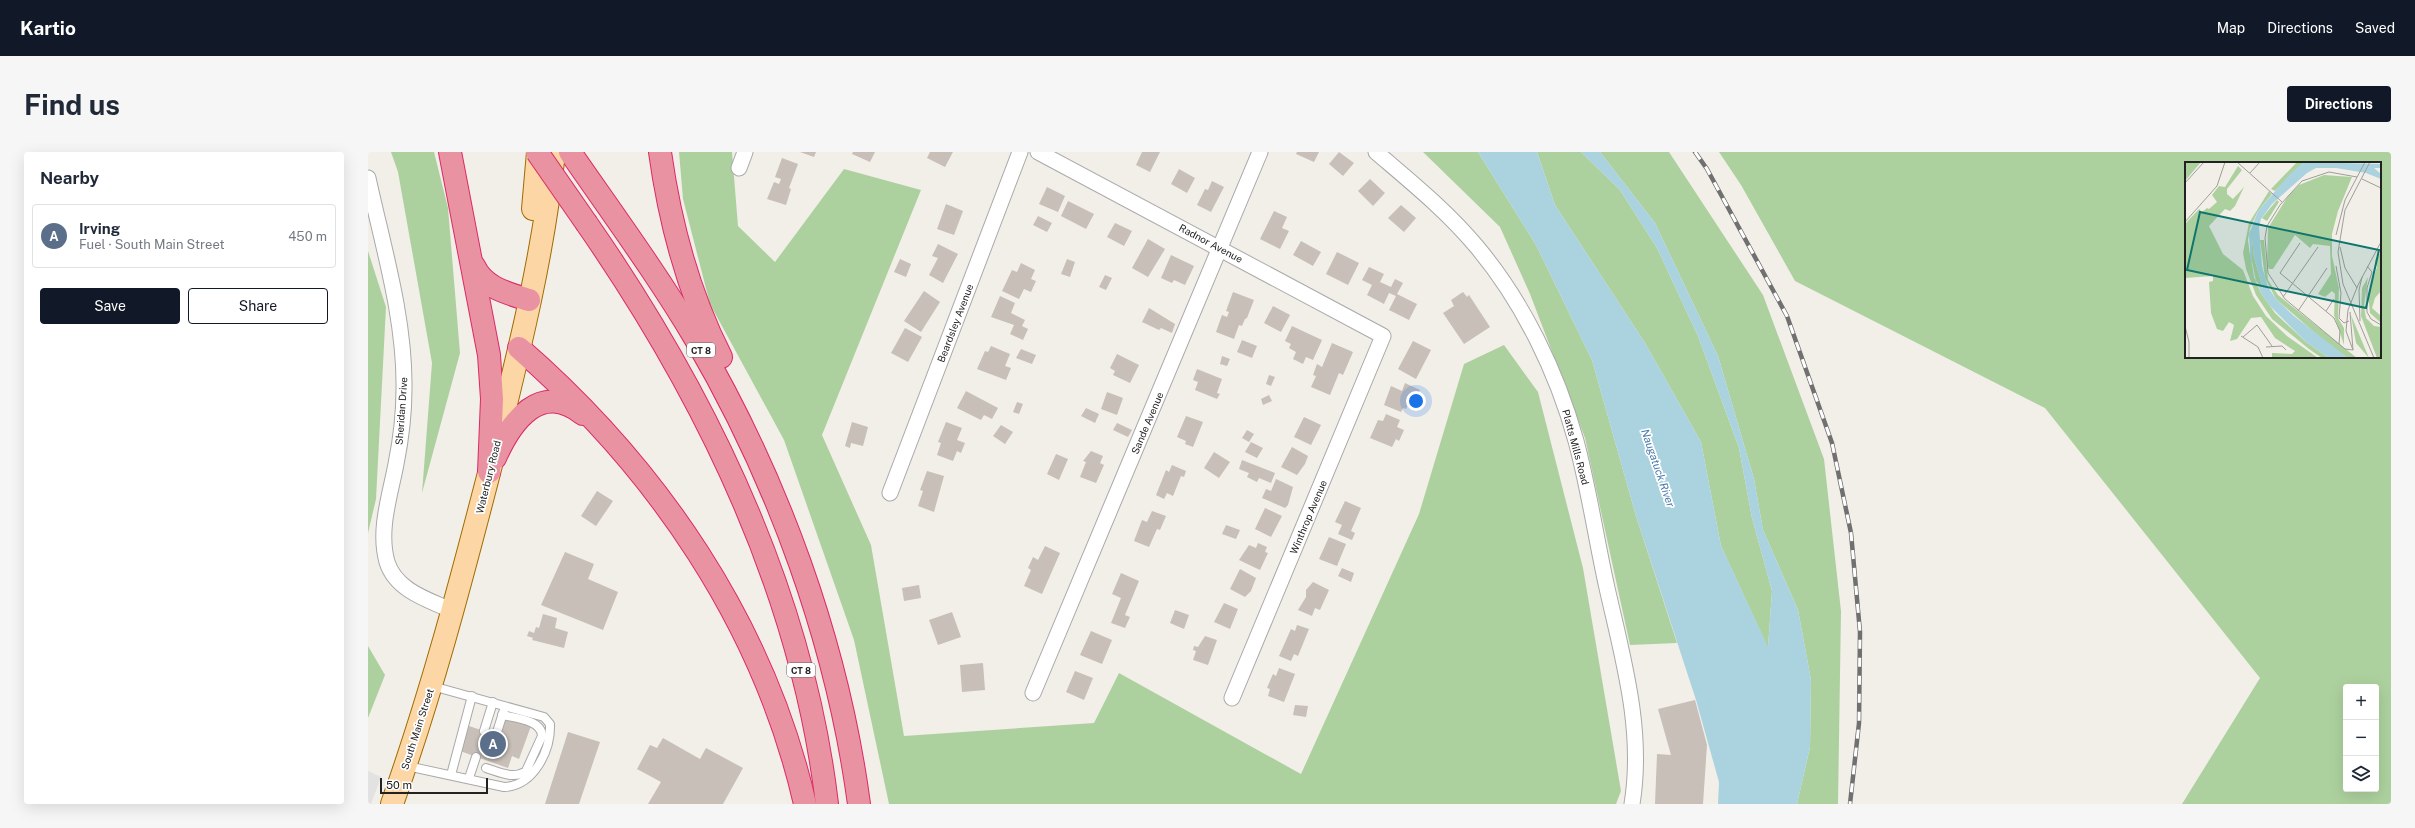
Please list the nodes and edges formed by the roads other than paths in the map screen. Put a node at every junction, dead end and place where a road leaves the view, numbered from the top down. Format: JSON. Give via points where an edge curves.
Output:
{"nodes":[{"id":1,"x":450,"y":152,"type":"edge"},
{"id":2,"x":537,"y":152,"type":"edge"},
{"id":3,"x":554,"y":152,"type":"edge"},
{"id":4,"x":570,"y":152,"type":"edge"},
{"id":5,"x":660,"y":152,"type":"edge"},
{"id":6,"x":745,"y":152,"type":"edge"},
{"id":7,"x":1020,"y":152,"type":"edge"},
{"id":8,"x":1038,"y":152,"type":"edge"},
{"id":9,"x":1260,"y":152,"type":"edge"},
{"id":10,"x":1376,"y":152,"type":"edge"},
{"id":11,"x":739,"y":168,"type":"dead end"},
{"id":12,"x":368,"y":178,"type":"edge"},
{"id":13,"x":1220,"y":247,"type":"junction"},
{"id":14,"x":472,"y":261,"type":"junction"},
{"id":15,"x":529,"y":300,"type":"junction"},
{"id":16,"x":1383,"y":336,"type":"joint"},
{"id":17,"x":519,"y":348,"type":"junction"},
{"id":18,"x":608,"y":436,"type":"junction"},
{"id":19,"x":489,"y":472,"type":"junction"},
{"id":20,"x":890,"y":493,"type":"dead end"},
{"id":21,"x":787,"y":530,"type":"junction"},
{"id":22,"x":453,"y":611,"type":"junction"},
{"id":23,"x":442,"y":654,"type":"joint"},
{"id":24,"x":431,"y":686,"type":"junction"},
{"id":25,"x":1033,"y":693,"type":"dead end"},
{"id":26,"x":472,"y":696,"type":"junction"},
{"id":27,"x":1232,"y":698,"type":"dead end"},
{"id":28,"x":493,"y":702,"type":"junction"},
{"id":29,"x":505,"y":705,"type":"junction"},
{"id":30,"x":502,"y":715,"type":"junction"},
{"id":31,"x":484,"y":731,"type":"dead end"},
{"id":32,"x":496,"y":735,"type":"dead end"},
{"id":33,"x":476,"y":757,"type":"dead end"},
{"id":34,"x":406,"y":766,"type":"junction"},
{"id":35,"x":451,"y":775,"type":"junction"},
{"id":36,"x":469,"y":778,"type":"junction"},
{"id":37,"x":482,"y":782,"type":"junction"},
{"id":38,"x":392,"y":804,"type":"edge"},
{"id":39,"x":804,"y":804,"type":"edge"},
{"id":40,"x":827,"y":804,"type":"edge"},
{"id":41,"x":859,"y":804,"type":"edge"},
{"id":42,"x":1632,"y":804,"type":"edge"}],
"edges":[{"from":1,"to":14,"type":"highway"},
{"from":2,"to":15,"type":"main road","name":"Waterbury Road"},
{"from":2,"to":40,"type":"highway","number":"CT 8","bridge":true,"via":[[644,309],[709,425],[741,493],[778,590],[793,640],[812,718]]},
{"from":3,"to":15,"type":"main road","name":"Waterbury Road","via":[[548,206]]},
{"from":4,"to":21,"type":"highway","number":"CT 8","via":[[667,293],[695,339],[744,432]]},
{"from":5,"to":21,"type":"highway","via":[[669,210],[689,284],[759,439]]},
{"from":6,"to":11,"type":"street"},
{"from":7,"to":20,"type":"street","name":"Beardsley Avenue"},
{"from":8,"to":13,"type":"street","name":"Radnor Avenue"},
{"from":9,"to":13,"type":"street","name":"Sande Avenue"},
{"from":10,"to":42,"type":"street","name":"Platts Mills Road","via":[[1437,205],[1491,264],[1534,336],[1560,392],[1583,471],[1627,670],[1635,744]]},
{"from":12,"to":22,"type":"street","name":"Sheridan Drive","via":[[397,312],[404,366],[401,438],[385,517],[384,549],[388,564],[404,586],[415,594]]},
{"from":13,"to":16,"type":"street","name":"Radnor Avenue"},
{"from":13,"to":25,"type":"street","name":"Sande Avenue"},
{"from":14,"to":15,"type":"highway","via":[[482,281]]},
{"from":14,"to":19,"type":"highway","via":[[492,376]]},
{"from":15,"to":17,"type":"main road","name":"Waterbury Road"},
{"from":16,"to":27,"type":"street","name":"Winthrop Avenue"},
{"from":17,"to":18,"type":"highway","via":[[568,392]]},
{"from":17,"to":19,"type":"main road","name":"Waterbury Road"},
{"from":18,"to":19,"type":"highway","via":[[578,410],[556,402],[544,403],[533,407],[511,426]]},
{"from":18,"to":39,"type":"highway","via":[[647,480],[684,530],[742,629],[774,703]]},
{"from":19,"to":22,"type":"main road","name":"Waterbury Road"},
{"from":21,"to":41,"type":"highway","number":"CT 8","via":[[836,686]]},
{"from":22,"to":23,"type":"main road","name":"Waterbury Road"},
{"from":23,"to":24,"type":"main road","name":"South Main Street"},
{"from":24,"to":26,"type":"lane"},
{"from":24,"to":34,"type":"main road","name":"South Main Street"},
{"from":26,"to":28,"type":"lane"},
{"from":26,"to":35,"type":"lane"},
{"from":28,"to":29,"type":"lane"},
{"from":28,"to":31,"type":"lane"},
{"from":29,"to":30,"type":"lane"},
{"from":29,"to":37,"type":"lane","via":[[544,717],[550,724],[551,739],[546,754],[532,772],[518,784],[504,787]]},
{"from":30,"to":32,"type":"lane"},
{"from":30,"to":37,"type":"lane","via":[[537,725],[542,730],[542,736],[529,765],[521,775],[515,776],[487,764]]},
{"from":33,"to":36,"type":"lane"},
{"from":34,"to":35,"type":"lane"},
{"from":34,"to":38,"type":"main road","name":"South Main Street"},
{"from":35,"to":36,"type":"lane"},
{"from":36,"to":37,"type":"lane"}]}
